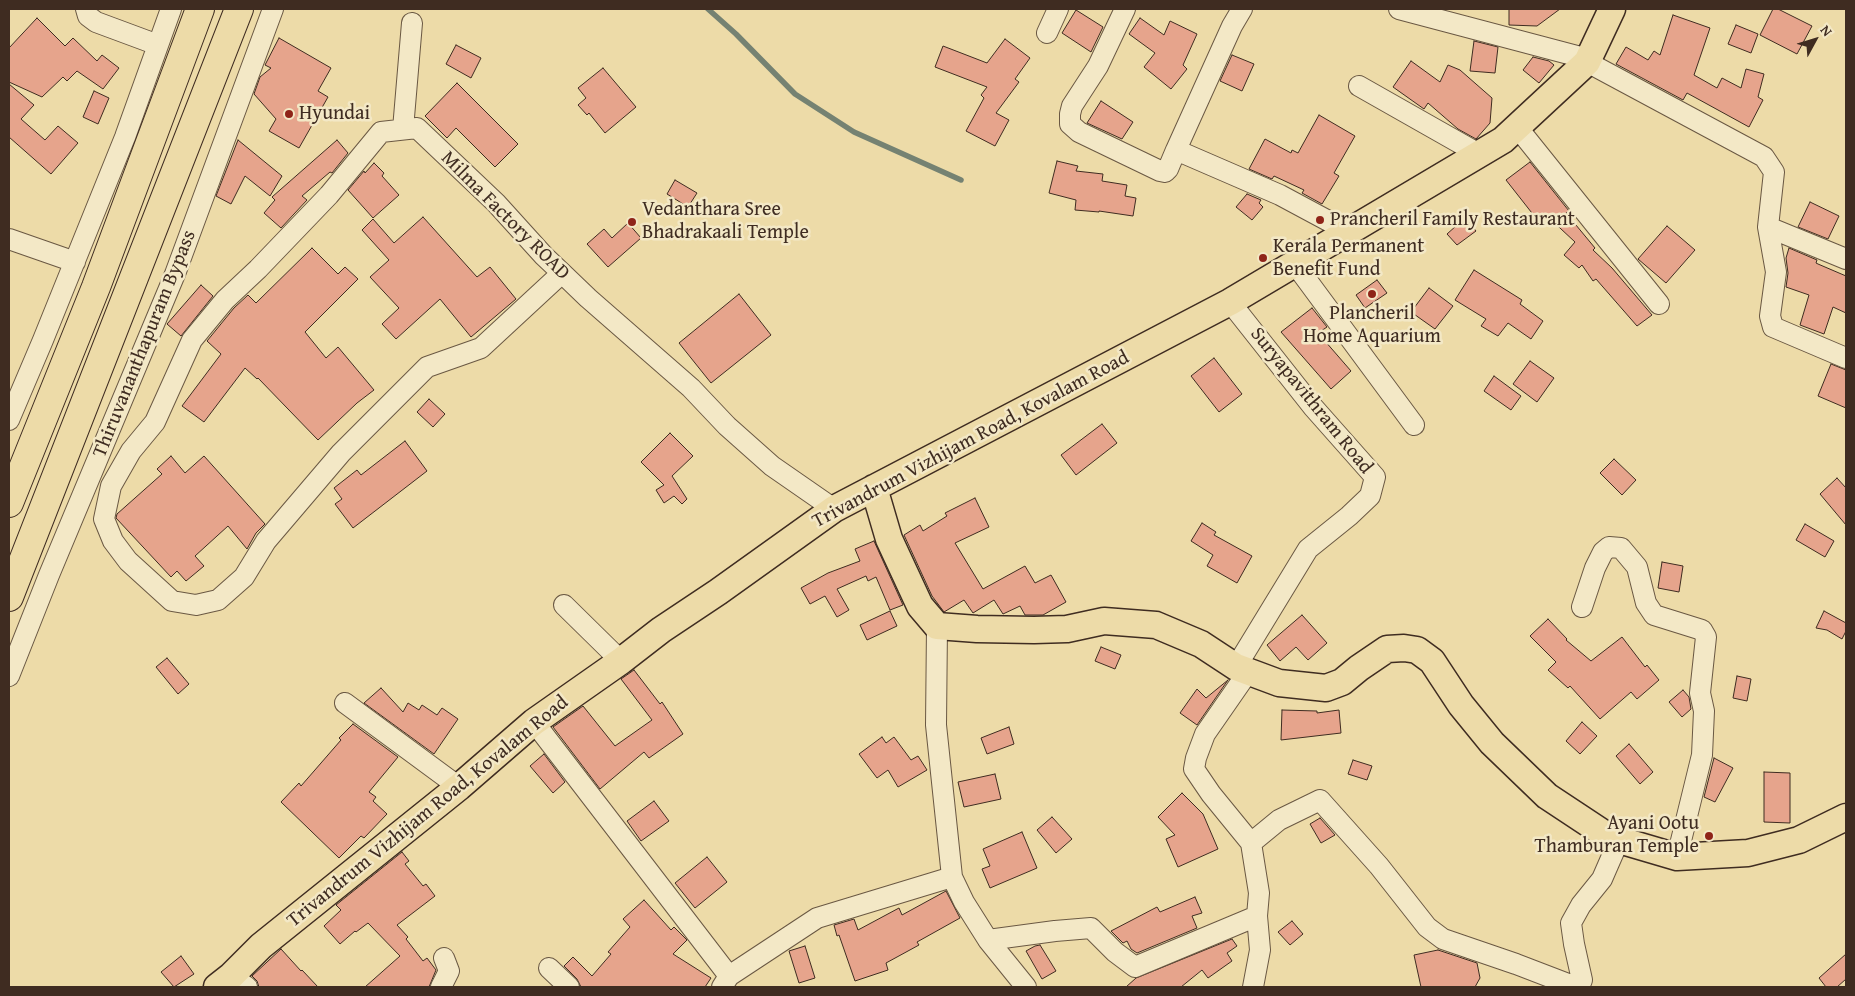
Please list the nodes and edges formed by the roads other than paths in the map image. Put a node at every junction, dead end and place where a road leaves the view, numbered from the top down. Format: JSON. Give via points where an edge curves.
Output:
{"nodes":[{"id":1,"x":86,"y":9,"type":"edge"},
{"id":2,"x":171,"y":9,"type":"edge"},
{"id":3,"x":200,"y":9,"type":"edge"},
{"id":4,"x":239,"y":9,"type":"edge"},
{"id":5,"x":273,"y":9,"type":"edge"},
{"id":6,"x":1058,"y":9,"type":"edge"},
{"id":7,"x":1125,"y":9,"type":"edge"},
{"id":8,"x":1242,"y":9,"type":"edge"},
{"id":9,"x":1399,"y":9,"type":"edge"},
{"id":10,"x":1612,"y":9,"type":"edge"},
{"id":11,"x":412,"y":23,"type":"dead end"},
{"id":12,"x":1047,"y":33,"type":"dead end"},
{"id":13,"x":158,"y":45,"type":"junction"},
{"id":14,"x":1588,"y":61,"type":"junction"},
{"id":15,"x":1359,"y":86,"type":"dead end"},
{"id":16,"x":1517,"y":127,"type":"junction"},
{"id":17,"x":403,"y":129,"type":"junction"},
{"id":18,"x":1176,"y":150,"type":"junction"},
{"id":19,"x":1479,"y":154,"type":"junction"},
{"id":20,"x":1768,"y":227,"type":"junction"},
{"id":21,"x":1349,"y":232,"type":"junction"},
{"id":22,"x":9,"y":239,"type":"edge"},
{"id":23,"x":1846,"y":259,"type":"edge"},
{"id":24,"x":75,"y":262,"type":"junction"},
{"id":25,"x":1295,"y":264,"type":"junction"},
{"id":26,"x":562,"y":273,"type":"junction"},
{"id":27,"x":1230,"y":302,"type":"junction"},
{"id":28,"x":1660,"y":304,"type":"dead end"},
{"id":29,"x":1846,"y":358,"type":"edge"},
{"id":30,"x":9,"y":420,"type":"edge"},
{"id":31,"x":1414,"y":424,"type":"dead end"},
{"id":32,"x":874,"y":488,"type":"junction"},
{"id":33,"x":9,"y":503,"type":"edge"},
{"id":34,"x":834,"y":509,"type":"junction"},
{"id":35,"x":9,"y":597,"type":"edge"},
{"id":36,"x":564,"y":605,"type":"dead end"},
{"id":37,"x":1582,"y":607,"type":"dead end"},
{"id":38,"x":937,"y":626,"type":"junction"},
{"id":39,"x":621,"y":661,"type":"junction"},
{"id":40,"x":1242,"y":669,"type":"junction"},
{"id":41,"x":9,"y":676,"type":"edge"},
{"id":42,"x":344,"y":703,"type":"dead end"},
{"id":43,"x":534,"y":722,"type":"junction"},
{"id":44,"x":459,"y":787,"type":"junction"},
{"id":45,"x":1846,"y":817,"type":"edge"},
{"id":46,"x":1619,"y":840,"type":"junction"},
{"id":47,"x":1251,"y":843,"type":"junction"},
{"id":48,"x":1677,"y":857,"type":"junction"},
{"id":49,"x":952,"y":877,"type":"junction"},
{"id":50,"x":1257,"y":916,"type":"junction"},
{"id":51,"x":988,"y":940,"type":"junction"},
{"id":52,"x":444,"y":958,"type":"dead end"},
{"id":53,"x":549,"y":968,"type":"dead end"},
{"id":54,"x":725,"y":982,"type":"edge"},
{"id":55,"x":232,"y":983,"type":"edge"},
{"id":56,"x":441,"y":987,"type":"edge"},
{"id":57,"x":569,"y":987,"type":"edge"},
{"id":58,"x":1026,"y":987,"type":"edge"},
{"id":59,"x":1253,"y":987,"type":"edge"},
{"id":60,"x":1577,"y":987,"type":"edge"}],
"edges":[{"from":1,"to":13,"type":"street","via":[[88,16],[96,22]]},
{"from":2,"to":13,"type":"street"},
{"from":3,"to":33,"type":"highway","via":[[96,286]]},
{"from":4,"to":35,"type":"highway","name":"Thiruvananthapuram Bypass"},
{"from":5,"to":41,"type":"street","name":"Thiruvananthapuram Bypass","via":[[175,274]]},
{"from":6,"to":12,"type":"street"},
{"from":7,"to":18,"type":"street","via":[[1098,66],[1072,106],[1070,124],[1079,132],[1160,171],[1168,169]]},
{"from":8,"to":18,"type":"street"},
{"from":9,"to":14,"type":"street"},
{"from":10,"to":14,"type":"main road","name":"Trivandrum Vizhijam Road, Kovalam Road"},
{"from":11,"to":17,"type":"street"},
{"from":13,"to":24,"type":"street"},
{"from":14,"to":16,"type":"main road","name":"Trivandrum Vizhijam Road, Kovalam Road"},
{"from":14,"to":20,"type":"street","via":[[1764,157],[1774,172]]},
{"from":15,"to":19,"type":"street"},
{"from":16,"to":19,"type":"main road","name":"Trivandrum Vizhijam Road, Kovalam Road"},
{"from":16,"to":28,"type":"street"},
{"from":17,"to":26,"type":"street","name":"Milma Factory ROAD","via":[[417,128],[496,203]]},
{"from":17,"to":26,"type":"street","name":"Milma Factory ROAD","via":[[381,132],[329,195],[225,300],[192,340],[155,422],[131,452],[112,486],[104,519],[114,541],[128,561],[172,602],[196,605],[218,600],[244,577],[266,541],[342,453],[427,367],[481,348]]},
{"from":18,"to":21,"type":"street","via":[[1280,195]]},
{"from":19,"to":21,"type":"main road","name":"Trivandrum Vizhijam Road, Kovalam Road"},
{"from":20,"to":23,"type":"street"},
{"from":20,"to":29,"type":"street","via":[[1776,272],[1770,316],[1773,326]]},
{"from":21,"to":25,"type":"main road","name":"Trivandrum Vizhijam Road, Kovalam Road"},
{"from":22,"to":24,"type":"street"},
{"from":24,"to":30,"type":"street"},
{"from":25,"to":27,"type":"main road","name":"Trivandrum Vizhijam Road, Kovalam Road"},
{"from":25,"to":31,"type":"street"},
{"from":26,"to":34,"type":"street","name":"Milma Factory ROAD","via":[[691,388],[764,459]]},
{"from":27,"to":32,"type":"main road","name":"Trivandrum Vizhijam Road, Kovalam Road"},
{"from":27,"to":40,"type":"street","name":"Suryapavithram Road","via":[[1313,407],[1376,477],[1370,496],[1308,549]]},
{"from":32,"to":34,"type":"main road","name":"Trivandrum Vizhijam Road, Kovalam Road"},
{"from":32,"to":38,"type":"main road","via":[[889,540],[920,606]]},
{"from":34,"to":39,"type":"main road","name":"Trivandrum Vizhijam Road, Kovalam Road"},
{"from":36,"to":39,"type":"street"},
{"from":37,"to":48,"type":"street","via":[[1603,552],[1609,547],[1621,548],[1637,568],[1646,603],[1654,615],[1702,630],[1706,637],[1700,693],[1704,711],[1702,755]]},
{"from":38,"to":40,"type":"main road","via":[[986,630],[1067,629],[1104,621],[1156,625],[1201,644]]},
{"from":38,"to":49,"type":"street","via":[[936,725]]},
{"from":39,"to":43,"type":"main road","name":"Trivandrum Vizhijam Road, Kovalam Road"},
{"from":40,"to":46,"type":"main road","via":[[1279,683],[1326,688],[1342,682],[1387,649],[1417,650],[1432,661],[1461,705],[1492,743],[1547,796],[1609,837]]},
{"from":40,"to":47,"type":"street","via":[[1205,734],[1194,769]]},
{"from":42,"to":44,"type":"street"},
{"from":43,"to":44,"type":"main road","name":"Trivandrum Vizhijam Road, Kovalam Road"},
{"from":43,"to":54,"type":"street"},
{"from":44,"to":55,"type":"main road","name":"Trivandrum Vizhijam Road, Kovalam Road","via":[[261,946]]},
{"from":45,"to":48,"type":"main road","via":[[1799,840],[1748,854]]},
{"from":46,"to":48,"type":"main road"},
{"from":46,"to":60,"type":"street","via":[[1602,879],[1571,923],[1582,980]]},
{"from":47,"to":50,"type":"street","via":[[1259,893]]},
{"from":47,"to":60,"type":"street","via":[[1279,820],[1320,800],[1379,866],[1426,927],[1442,939]]},
{"from":49,"to":51,"type":"street"},
{"from":49,"to":54,"type":"street","via":[[818,918],[783,939]]},
{"from":50,"to":51,"type":"street","via":[[1135,967],[1090,928]]},
{"from":50,"to":59,"type":"street","via":[[1260,950]]},
{"from":51,"to":58,"type":"street"},
{"from":52,"to":56,"type":"street","via":[[449,971]]},
{"from":53,"to":57,"type":"street"}]}
